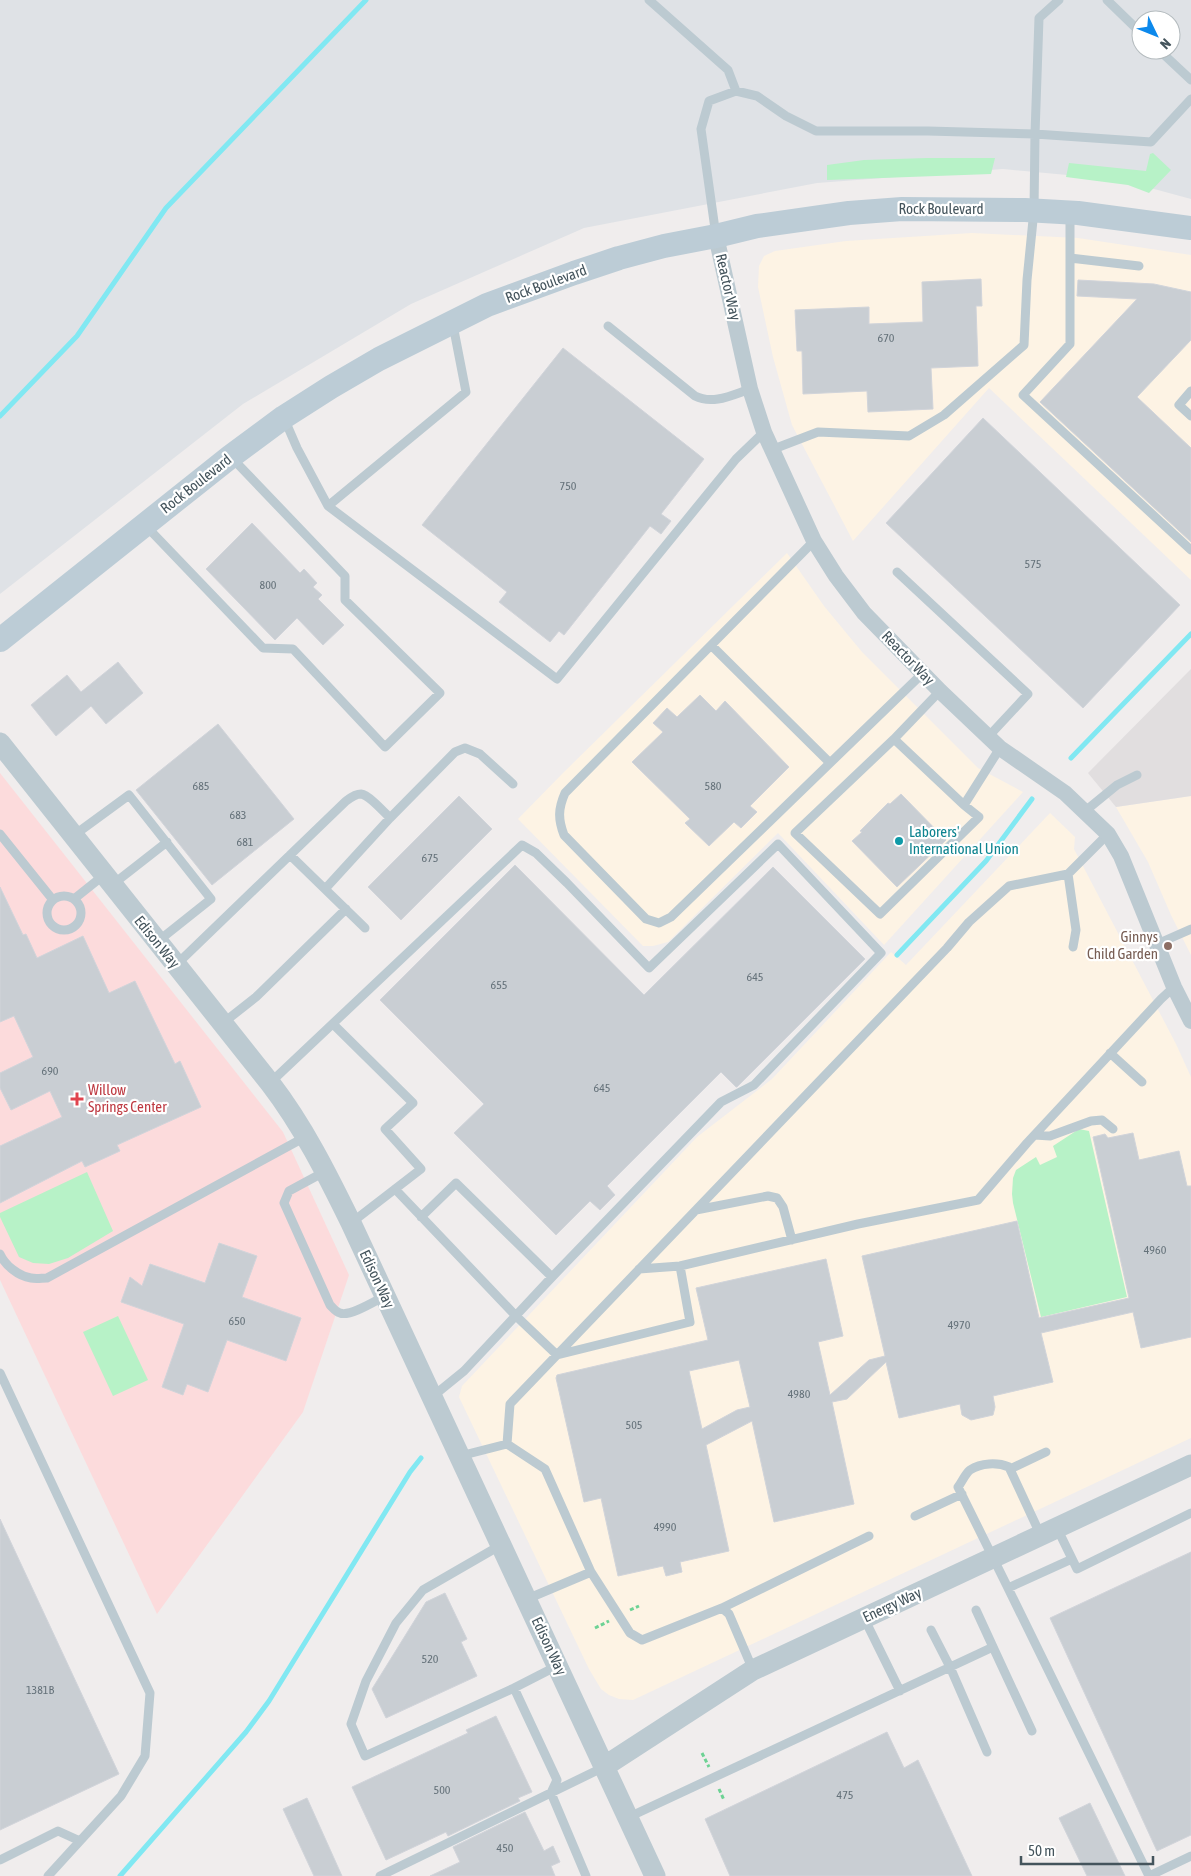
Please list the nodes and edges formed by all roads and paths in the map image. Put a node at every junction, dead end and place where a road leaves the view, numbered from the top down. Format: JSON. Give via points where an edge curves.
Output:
{"nodes":[{"id":1,"x":649,"y":0,"type":"edge"},
{"id":2,"x":1059,"y":0,"type":"edge"},
{"id":3,"x":1107,"y":0,"type":"edge"},
{"id":4,"x":1131,"y":23,"type":"edge"},
{"id":5,"x":1170,"y":60,"type":"edge"},
{"id":6,"x":1191,"y":80,"type":"edge"},
{"id":7,"x":736,"y":91,"type":"junction"},
{"id":8,"x":1191,"y":99,"type":"edge"},
{"id":9,"x":1035,"y":134,"type":"junction"},
{"id":10,"x":1034,"y":210,"type":"junction"},
{"id":11,"x":1070,"y":212,"type":"junction"},
{"id":12,"x":1191,"y":228,"type":"edge"},
{"id":13,"x":716,"y":236,"type":"junction"},
{"id":14,"x":1070,"y":258,"type":"junction"},
{"id":15,"x":1139,"y":266,"type":"dead end"},
{"id":16,"x":453,"y":322,"type":"junction"},
{"id":17,"x":608,"y":326,"type":"dead end"},
{"id":18,"x":750,"y":388,"type":"junction"},
{"id":19,"x":1191,"y":391,"type":"edge"},
{"id":20,"x":1191,"y":416,"type":"edge"},
{"id":21,"x":284,"y":418,"type":"junction"},
{"id":22,"x":764,"y":432,"type":"junction"},
{"id":23,"x":771,"y":450,"type":"junction"},
{"id":24,"x":230,"y":456,"type":"junction"},
{"id":25,"x":328,"y":506,"type":"junction"},
{"id":26,"x":145,"y":524,"type":"junction"},
{"id":27,"x":814,"y":541,"type":"junction"},
{"id":28,"x":1191,"y":550,"type":"edge"},
{"id":29,"x":897,"y":572,"type":"dead end"},
{"id":30,"x":0,"y":640,"type":"edge"},
{"id":31,"x":712,"y":646,"type":"junction"},
{"id":32,"x":923,"y":673,"type":"junction"},
{"id":33,"x":940,"y":691,"type":"junction"},
{"id":34,"x":894,"y":739,"type":"junction"},
{"id":35,"x":994,"y":742,"type":"junction"},
{"id":36,"x":0,"y":743,"type":"edge"},
{"id":37,"x":830,"y":763,"type":"junction"},
{"id":38,"x":1137,"y":775,"type":"dead end"},
{"id":39,"x":512,"y":784,"type":"dead end"},
{"id":40,"x":964,"y":805,"type":"junction"},
{"id":41,"x":1084,"y":812,"type":"junction"},
{"id":42,"x":390,"y":818,"type":"junction"},
{"id":43,"x":0,"y":834,"type":"edge"},
{"id":44,"x":1108,"y":834,"type":"junction"},
{"id":45,"x":73,"y":836,"type":"junction"},
{"id":46,"x":167,"y":842,"type":"junction"},
{"id":47,"x":290,"y":855,"type":"junction"},
{"id":48,"x":1068,"y":874,"type":"junction"},
{"id":49,"x":108,"y":880,"type":"junction"},
{"id":50,"x":324,"y":889,"type":"junction"},
{"id":51,"x":74,"y":899,"type":"junction"},
{"id":52,"x":53,"y":900,"type":"junction"},
{"id":53,"x":346,"y":909,"type":"junction"},
{"id":54,"x":365,"y":928,"type":"dead end"},
{"id":55,"x":1191,"y":929,"type":"edge"},
{"id":56,"x":157,"y":942,"type":"junction"},
{"id":57,"x":1157,"y":944,"type":"junction"},
{"id":58,"x":1073,"y":947,"type":"dead end"},
{"id":59,"x":176,"y":965,"type":"junction"},
{"id":60,"x":1174,"y":987,"type":"junction"},
{"id":61,"x":1189,"y":1012,"type":"edge"},
{"id":62,"x":223,"y":1024,"type":"junction"},
{"id":63,"x":333,"y":1024,"type":"junction"},
{"id":64,"x":1110,"y":1054,"type":"junction"},
{"id":65,"x":1142,"y":1082,"type":"dead end"},
{"id":66,"x":270,"y":1083,"type":"junction"},
{"id":67,"x":1113,"y":1129,"type":"dead end"},
{"id":68,"x":1035,"y":1135,"type":"junction"},
{"id":69,"x":307,"y":1136,"type":"junction"},
{"id":70,"x":326,"y":1171,"type":"junction"},
{"id":71,"x":395,"y":1189,"type":"junction"},
{"id":72,"x":696,"y":1210,"type":"junction"},
{"id":73,"x":421,"y":1217,"type":"junction"},
{"id":74,"x":351,"y":1222,"type":"junction"},
{"id":75,"x":792,"y":1240,"type":"junction"},
{"id":76,"x":0,"y":1254,"type":"edge"},
{"id":77,"x":680,"y":1266,"type":"junction"},
{"id":78,"x":639,"y":1270,"type":"junction"},
{"id":79,"x":552,"y":1277,"type":"junction"},
{"id":80,"x":385,"y":1296,"type":"junction"},
{"id":81,"x":516,"y":1316,"type":"junction"},
{"id":82,"x":557,"y":1355,"type":"junction"},
{"id":83,"x":0,"y":1373,"type":"edge"},
{"id":84,"x":432,"y":1397,"type":"junction"},
{"id":85,"x":507,"y":1444,"type":"junction"},
{"id":86,"x":1046,"y":1452,"type":"dead end"},
{"id":87,"x":460,"y":1456,"type":"junction"},
{"id":88,"x":1191,"y":1465,"type":"edge"},
{"id":89,"x":1010,"y":1469,"type":"junction"},
{"id":90,"x":962,"y":1494,"type":"junction"},
{"id":91,"x":1191,"y":1513,"type":"edge"},
{"id":92,"x":915,"y":1516,"type":"dead end"},
{"id":93,"x":1049,"y":1532,"type":"junction"},
{"id":94,"x":870,"y":1536,"type":"dead end"},
{"id":95,"x":501,"y":1545,"type":"junction"},
{"id":96,"x":994,"y":1558,"type":"junction"},
{"id":97,"x":1072,"y":1559,"type":"junction"},
{"id":98,"x":592,"y":1572,"type":"junction"},
{"id":99,"x":1008,"y":1588,"type":"junction"},
{"id":100,"x":526,"y":1599,"type":"junction"},
{"id":101,"x":722,"y":1608,"type":"junction"},
{"id":102,"x":976,"y":1610,"type":"dead end"},
{"id":103,"x":864,"y":1618,"type":"junction"},
{"id":104,"x":930,"y":1630,"type":"dead end"},
{"id":105,"x":993,"y":1647,"type":"junction"},
{"id":106,"x":558,"y":1666,"type":"junction"},
{"id":107,"x":950,"y":1667,"type":"junction"},
{"id":108,"x":753,"y":1670,"type":"junction"},
{"id":109,"x":514,"y":1688,"type":"junction"},
{"id":110,"x":900,"y":1691,"type":"junction"},
{"id":111,"x":1032,"y":1731,"type":"dead end"},
{"id":112,"x":987,"y":1752,"type":"dead end"},
{"id":113,"x":604,"y":1766,"type":"junction"},
{"id":114,"x":551,"y":1793,"type":"junction"},
{"id":115,"x":628,"y":1818,"type":"junction"},
{"id":116,"x":80,"y":1841,"type":"junction"},
{"id":117,"x":1191,"y":1856,"type":"edge"},
{"id":118,"x":0,"y":1860,"type":"edge"},
{"id":119,"x":48,"y":1876,"type":"edge"},
{"id":120,"x":380,"y":1876,"type":"edge"},
{"id":121,"x":586,"y":1876,"type":"edge"},
{"id":122,"x":655,"y":1876,"type":"edge"},
{"id":123,"x":1149,"y":1876,"type":"edge"}],
"edges":[{"from":1,"to":7,"type":"lane","via":[[728,70]]},
{"from":2,"to":9,"type":"lane","via":[[1039,18]]},
{"from":3,"to":4,"type":"lane"},
{"from":5,"to":6,"type":"lane"},
{"from":7,"to":9,"type":"lane","via":[[757,96],[816,131]]},
{"from":7,"to":13,"type":"lane","via":[[709,101],[701,129]]},
{"from":8,"to":9,"type":"lane","via":[[1152,142]]},
{"from":9,"to":10,"type":"lane"},
{"from":10,"to":11,"type":"main road","name":"Rock Boulevard"},
{"from":10,"to":13,"type":"main road","name":"Rock Boulevard","via":[[858,212],[757,226]]},
{"from":10,"to":23,"type":"lane","via":[[1024,345],[944,415],[909,436],[818,432]]},
{"from":11,"to":12,"type":"main road","name":"Rock Boulevard"},
{"from":11,"to":14,"type":"lane"},
{"from":13,"to":16,"type":"main road","name":"Rock Boulevard","via":[[620,258],[487,305]]},
{"from":13,"to":18,"type":"street","name":"Reactor Way"},
{"from":14,"to":15,"type":"lane"},
{"from":14,"to":28,"type":"lane","via":[[1070,344],[1023,395]]},
{"from":16,"to":21,"type":"main road","name":"Rock Boulevard","via":[[378,359]]},
{"from":16,"to":25,"type":"lane","via":[[466,392]]},
{"from":17,"to":18,"type":"lane","via":[[703,400],[712,401]]},
{"from":18,"to":22,"type":"street","name":"Reactor Way"},
{"from":19,"to":20,"type":"lane","via":[[1179,405]]},
{"from":21,"to":24,"type":"main road","name":"Rock Boulevard"},
{"from":21,"to":25,"type":"lane"},
{"from":22,"to":23,"type":"street","name":"Reactor Way"},
{"from":22,"to":25,"type":"lane","via":[[736,459],[557,679]]},
{"from":23,"to":27,"type":"street","name":"Reactor Way"},
{"from":24,"to":26,"type":"main road","name":"Rock Boulevard"},
{"from":24,"to":26,"type":"lane","via":[[345,576],[345,600],[440,693],[385,746],[293,649],[263,648]]},
{"from":26,"to":30,"type":"main road","name":"Rock Boulevard"},
{"from":27,"to":31,"type":"lane"},
{"from":27,"to":32,"type":"street","name":"Reactor Way","via":[[864,612]]},
{"from":29,"to":35,"type":"lane","via":[[1028,694]]},
{"from":31,"to":37,"type":"lane"},
{"from":31,"to":37,"type":"lane","via":[[565,793],[559,807],[558,820],[564,835],[646,919],[659,923],[671,917]]},
{"from":32,"to":33,"type":"street","name":"Reactor Way"},
{"from":32,"to":37,"type":"lane"},
{"from":33,"to":34,"type":"lane"},
{"from":33,"to":35,"type":"street","name":"Reactor Way"},
{"from":34,"to":40,"type":"lane"},
{"from":34,"to":40,"type":"lane","via":[[795,833],[880,914],[979,817]]},
{"from":35,"to":40,"type":"lane"},
{"from":35,"to":41,"type":"street","name":"Reactor Way","via":[[1065,793]]},
{"from":36,"to":45,"type":"street","name":"Edison Way"},
{"from":38,"to":41,"type":"lane","via":[[1117,785]]},
{"from":39,"to":42,"type":"lane","via":[[480,754],[465,748],[455,752]]},
{"from":41,"to":44,"type":"street","name":"Reactor Way"},
{"from":42,"to":47,"type":"lane","via":[[366,796],[354,796]]},
{"from":42,"to":50,"type":"lane"},
{"from":43,"to":52,"type":"lane"},
{"from":44,"to":48,"type":"lane"},
{"from":44,"to":57,"type":"street","name":"Reactor Way","via":[[1124,862]]},
{"from":45,"to":46,"type":"lane","via":[[130,795]]},
{"from":45,"to":49,"type":"street","name":"Edison Way"},
{"from":46,"to":49,"type":"lane"},
{"from":46,"to":56,"type":"lane","via":[[211,899]]},
{"from":47,"to":50,"type":"lane"},
{"from":47,"to":59,"type":"lane"},
{"from":48,"to":58,"type":"lane","via":[[1076,930]]},
{"from":48,"to":72,"type":"lane","via":[[1009,886],[969,922]]},
{"from":49,"to":51,"type":"lane"},
{"from":49,"to":56,"type":"street","name":"Edison Way"},
{"from":50,"to":53,"type":"lane"},
{"from":51,"to":52,"type":"lane","via":[[63,896]]},
{"from":51,"to":52,"type":"lane","via":[[80,908],[80,919],[67,929],[56,928],[49,920],[47,909]]},
{"from":53,"to":54,"type":"lane"},
{"from":53,"to":62,"type":"lane","via":[[256,997]]},
{"from":55,"to":57,"type":"lane"},
{"from":56,"to":59,"type":"street","name":"Edison Way"},
{"from":57,"to":60,"type":"street","name":"Reactor Way"},
{"from":59,"to":62,"type":"street","name":"Edison Way"},
{"from":60,"to":61,"type":"street","name":"Reactor Way"},
{"from":60,"to":64,"type":"lane"},
{"from":62,"to":66,"type":"street","name":"Edison Way"},
{"from":63,"to":66,"type":"lane"},
{"from":63,"to":71,"type":"lane","via":[[413,1103],[385,1130],[421,1169]]},
{"from":63,"to":79,"type":"lane","via":[[522,845],[568,883],[648,968],[778,844],[881,953],[754,1085],[722,1102]]},
{"from":64,"to":65,"type":"lane"},
{"from":64,"to":68,"type":"lane"},
{"from":66,"to":69,"type":"street","name":"Edison Way"},
{"from":67,"to":68,"type":"lane","via":[[1102,1120],[1050,1136]]},
{"from":68,"to":75,"type":"lane","via":[[978,1200]]},
{"from":69,"to":70,"type":"street","name":"Edison Way"},
{"from":69,"to":76,"type":"lane","via":[[47,1278],[30,1278],[15,1272]]},
{"from":70,"to":74,"type":"street","name":"Edison Way"},
{"from":70,"to":80,"type":"lane","via":[[289,1190],[284,1203],[330,1305],[344,1314]]},
{"from":71,"to":73,"type":"lane"},
{"from":71,"to":74,"type":"lane"},
{"from":72,"to":75,"type":"lane","via":[[768,1196],[778,1198]]},
{"from":72,"to":78,"type":"lane"},
{"from":73,"to":79,"type":"lane","via":[[456,1183]]},
{"from":73,"to":81,"type":"lane"},
{"from":74,"to":80,"type":"street","name":"Edison Way"},
{"from":75,"to":77,"type":"lane"},
{"from":77,"to":78,"type":"lane"},
{"from":77,"to":82,"type":"lane","via":[[690,1322]]},
{"from":78,"to":82,"type":"lane"},
{"from":79,"to":81,"type":"lane"},
{"from":80,"to":84,"type":"street","name":"Edison Way"},
{"from":81,"to":82,"type":"lane"},
{"from":81,"to":84,"type":"lane","via":[[464,1372]]},
{"from":82,"to":85,"type":"lane","via":[[510,1404]]},
{"from":83,"to":116,"type":"lane","via":[[150,1693],[145,1756],[120,1796]]},
{"from":84,"to":87,"type":"street","name":"Edison Way"},
{"from":85,"to":87,"type":"lane"},
{"from":85,"to":98,"type":"lane","via":[[545,1469]]},
{"from":86,"to":89,"type":"lane"},
{"from":87,"to":95,"type":"street","name":"Edison Way"},
{"from":88,"to":93,"type":"street","name":"Energy Way"},
{"from":89,"to":90,"type":"lane","via":[[1002,1464],[988,1464],[969,1471],[958,1487]]},
{"from":89,"to":93,"type":"lane"},
{"from":90,"to":92,"type":"lane"},
{"from":90,"to":96,"type":"lane"},
{"from":91,"to":97,"type":"lane","via":[[1076,1569]]},
{"from":93,"to":96,"type":"street","name":"Energy Way"},
{"from":93,"to":97,"type":"lane"},
{"from":94,"to":101,"type":"lane"},
{"from":95,"to":100,"type":"street","name":"Edison Way"},
{"from":95,"to":109,"type":"lane","via":[[422,1590],[396,1623],[366,1681],[351,1724],[365,1756]]},
{"from":96,"to":99,"type":"lane"},
{"from":96,"to":103,"type":"street","name":"Energy Way"},
{"from":97,"to":99,"type":"lane"},
{"from":98,"to":100,"type":"lane"},
{"from":98,"to":101,"type":"lane","via":[[630,1633],[642,1640]]},
{"from":99,"to":123,"type":"lane"},
{"from":100,"to":106,"type":"street","name":"Edison Way"},
{"from":101,"to":108,"type":"lane","via":[[728,1614]]},
{"from":102,"to":105,"type":"lane"},
{"from":103,"to":108,"type":"street","name":"Energy Way"},
{"from":103,"to":110,"type":"lane"},
{"from":104,"to":107,"type":"lane"},
{"from":105,"to":107,"type":"lane"},
{"from":105,"to":111,"type":"lane"},
{"from":106,"to":109,"type":"lane"},
{"from":106,"to":113,"type":"street","name":"Edison Way"},
{"from":107,"to":110,"type":"lane"},
{"from":107,"to":112,"type":"lane"},
{"from":108,"to":113,"type":"street","name":"Energy Way"},
{"from":109,"to":114,"type":"lane","via":[[557,1780]]},
{"from":110,"to":115,"type":"lane"},
{"from":113,"to":114,"type":"lane"},
{"from":113,"to":115,"type":"street","name":"Edison Way"},
{"from":114,"to":120,"type":"lane"},
{"from":114,"to":121,"type":"lane"},
{"from":115,"to":122,"type":"street","name":"Edison Way"},
{"from":116,"to":118,"type":"lane","via":[[58,1831]]},
{"from":116,"to":119,"type":"lane"},
{"from":117,"to":123,"type":"lane"}]}
